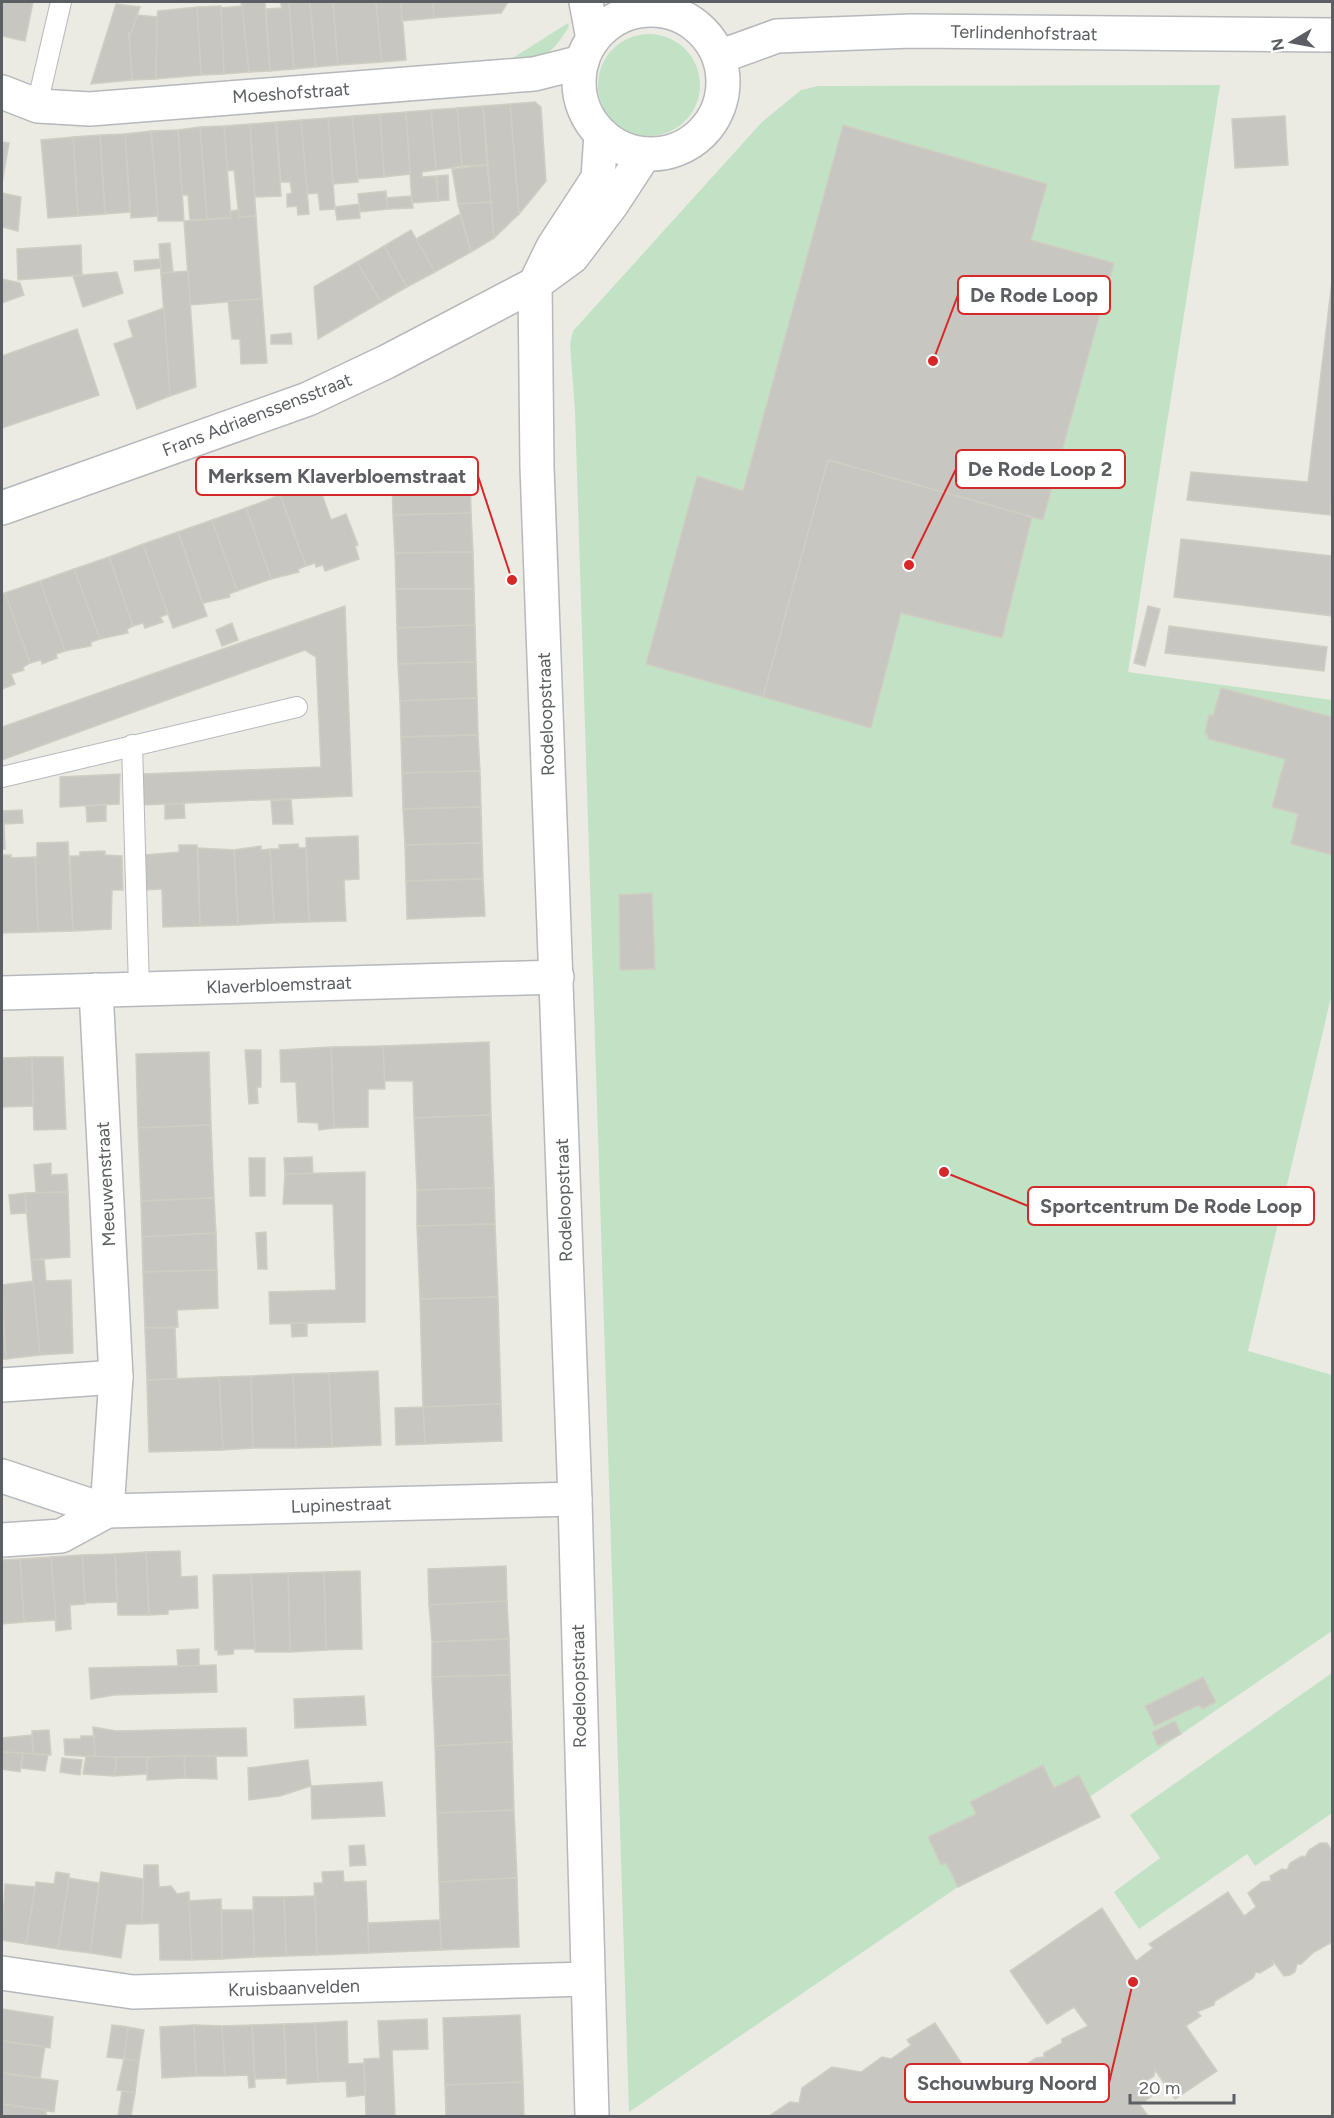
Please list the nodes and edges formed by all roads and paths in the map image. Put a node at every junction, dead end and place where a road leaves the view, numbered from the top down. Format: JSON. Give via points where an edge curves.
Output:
{"nodes":[{"id":1,"x":62,"y":2,"type":"edge"},
{"id":2,"x":586,"y":2,"type":"edge"},
{"id":3,"x":1332,"y":35,"type":"edge"},
{"id":4,"x":588,"y":51,"type":"junction"},
{"id":5,"x":719,"y":57,"type":"junction"},
{"id":6,"x":2,"y":92,"type":"edge"},
{"id":7,"x":37,"y":105,"type":"junction"},
{"id":8,"x":601,"y":134,"type":"junction"},
{"id":9,"x":644,"y":155,"type":"junction"},
{"id":10,"x":535,"y":284,"type":"junction"},
{"id":11,"x":2,"y":508,"type":"edge"},
{"id":12,"x":297,"y":707,"type":"dead end"},
{"id":13,"x":132,"y":745,"type":"junction"},
{"id":14,"x":2,"y":777,"type":"edge"},
{"id":15,"x":556,"y":977,"type":"junction"},
{"id":16,"x":140,"y":988,"type":"junction"},
{"id":17,"x":96,"y":990,"type":"junction"},
{"id":18,"x":2,"y":993,"type":"edge"},
{"id":19,"x":116,"y":1377,"type":"junction"},
{"id":20,"x":2,"y":1385,"type":"edge"},
{"id":21,"x":2,"y":1476,"type":"edge"},
{"id":22,"x":574,"y":1499,"type":"junction"},
{"id":23,"x":107,"y":1512,"type":"junction"},
{"id":24,"x":2,"y":1540,"type":"edge"},
{"id":25,"x":2,"y":1974,"type":"edge"},
{"id":26,"x":587,"y":1979,"type":"junction"},
{"id":27,"x":592,"y":2116,"type":"edge"}],
"edges":[{"from":1,"to":7,"type":"lane"},
{"from":2,"to":4,"type":"street"},
{"from":3,"to":5,"type":"street","name":"Terlindenhofstraat","via":[[912,32],[777,36]]},
{"from":4,"to":5,"type":"street","via":[[610,23],[651,10],[692,23],[708,38]]},
{"from":4,"to":7,"type":"street","name":"Moeshofstraat","via":[[534,75],[90,109]]},
{"from":4,"to":8,"type":"street","via":[[580,88],[586,113]]},
{"from":5,"to":9,"type":"street","via":[[724,85],[717,112],[701,135],[678,150]]},
{"from":6,"to":7,"type":"street","name":"Moeshofstraat"},
{"from":8,"to":9,"type":"street","via":[[622,148]]},
{"from":8,"to":10,"type":"street","via":[[598,178],[553,247]]},
{"from":9,"to":10,"type":"street","name":"Frans Adriaenssensstraat","via":[[572,257]]},
{"from":10,"to":11,"type":"street","name":"Frans Adriaenssensstraat","via":[[308,399]]},
{"from":10,"to":15,"type":"street","name":"Rodeloopstraat","via":[[537,467]]},
{"from":12,"to":13,"type":"lane"},
{"from":13,"to":14,"type":"lane"},
{"from":13,"to":16,"type":"lane"},
{"from":15,"to":16,"type":"street","name":"Klaverbloemstraat"},
{"from":15,"to":22,"type":"street","name":"Rodeloopstraat"},
{"from":16,"to":17,"type":"street","name":"Klaverbloemstraat"},
{"from":17,"to":18,"type":"street","name":"Klaverbloemstraat"},
{"from":17,"to":19,"type":"street","name":"Meeuwenstraat"},
{"from":19,"to":20,"type":"street"},
{"from":19,"to":23,"type":"street","name":"Meeuwenstraat"},
{"from":21,"to":23,"type":"street"},
{"from":22,"to":23,"type":"street","name":"Lupinestraat"},
{"from":22,"to":26,"type":"street","name":"Rodeloopstraat"},
{"from":23,"to":24,"type":"street","via":[[61,1536]]},
{"from":25,"to":26,"type":"street","name":"Kruisbaanvelden","via":[[133,1992]]},
{"from":26,"to":27,"type":"street","name":"Rodeloopstraat"}]}
